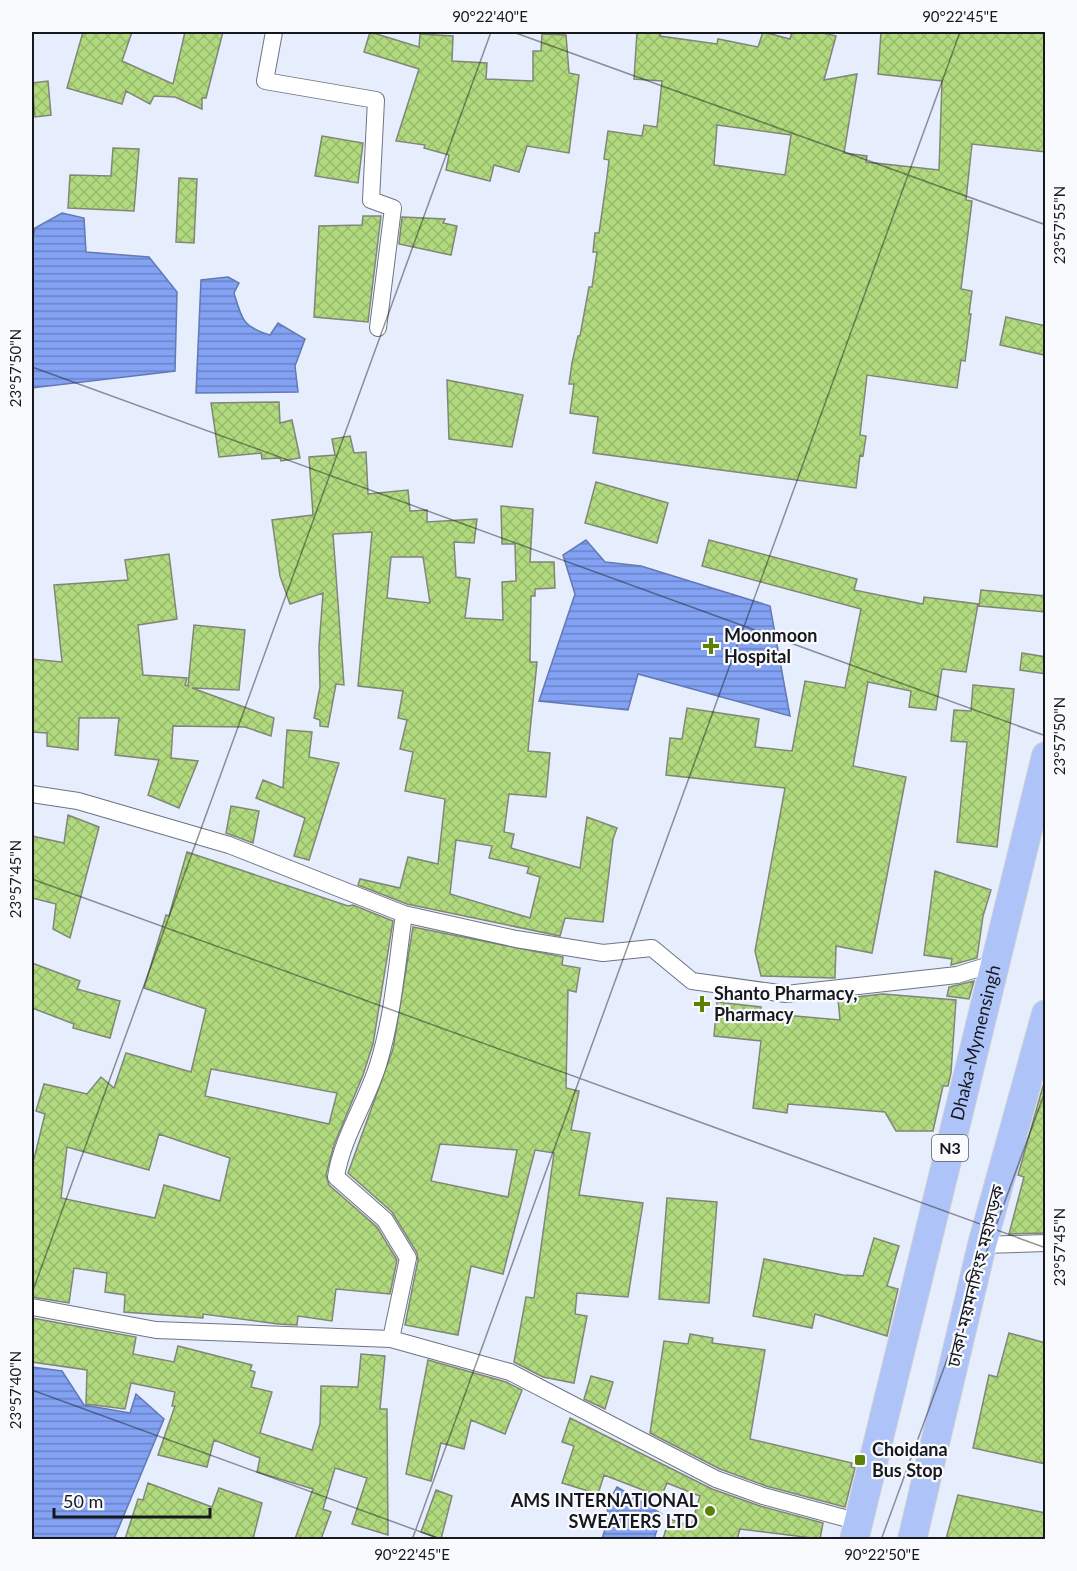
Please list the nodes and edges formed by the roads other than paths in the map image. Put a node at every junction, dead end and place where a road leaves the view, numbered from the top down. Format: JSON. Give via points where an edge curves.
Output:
{"nodes":[{"id":1,"x":274,"y":32,"type":"edge"},
{"id":2,"x":378,"y":328,"type":"dead end"},
{"id":3,"x":1046,"y":756,"type":"edge"},
{"id":4,"x":32,"y":794,"type":"edge"},
{"id":5,"x":404,"y":914,"type":"junction"},
{"id":6,"x":993,"y":964,"type":"junction"},
{"id":7,"x":1046,"y":1014,"type":"edge"},
{"id":8,"x":1046,"y":1243,"type":"edge"},
{"id":9,"x":982,"y":1245,"type":"junction"},
{"id":10,"x":32,"y":1307,"type":"edge"},
{"id":11,"x":391,"y":1339,"type":"junction"},
{"id":12,"x":856,"y":1531,"type":"edge"},
{"id":13,"x":912,"y":1539,"type":"edge"}],
"edges":[{"from":1,"to":2,"type":"street","via":[[265,81],[376,100],[371,200],[393,208]]},
{"from":3,"to":6,"type":"highway","name":"Dhaka-Mymensingh","number":"N3"},
{"from":4,"to":5,"type":"street","via":[[78,801],[229,845]]},
{"from":5,"to":6,"type":"street","via":[[603,953],[652,948],[692,981],[786,994],[957,975]]},
{"from":5,"to":11,"type":"street","via":[[393,1001],[378,1065],[336,1177],[385,1220],[408,1258]]},
{"from":6,"to":12,"type":"highway","name":"Dhaka-Mymensingh","number":"N3"},
{"from":7,"to":9,"type":"highway","name":"ঢাকা-ময়মনসিংহ মহাসড়ক"},
{"from":8,"to":9,"type":"street"},
{"from":9,"to":13,"type":"highway","name":"ঢাকা-ময়মনসিংহ মহাসড়ক"},
{"from":10,"to":11,"type":"street","via":[[156,1330]]},
{"from":11,"to":12,"type":"street","via":[[510,1372],[716,1479]]}]}
